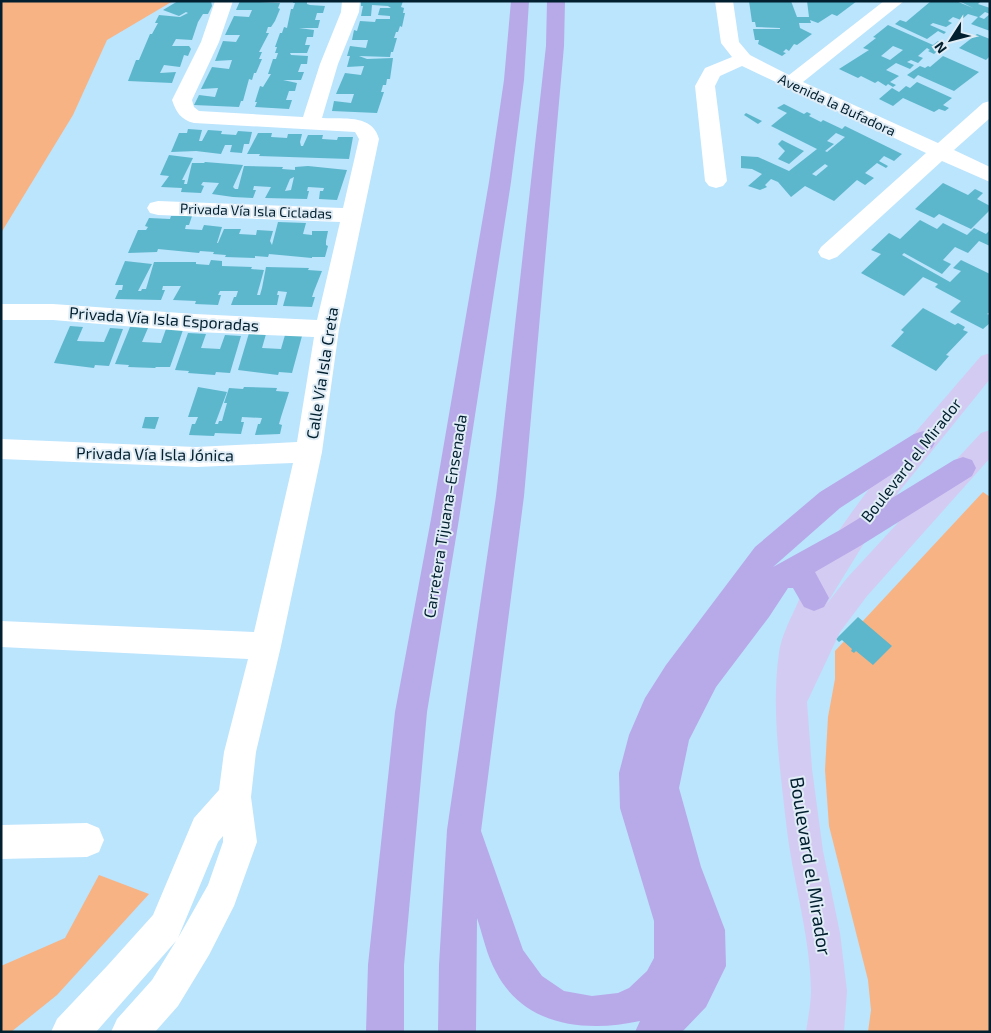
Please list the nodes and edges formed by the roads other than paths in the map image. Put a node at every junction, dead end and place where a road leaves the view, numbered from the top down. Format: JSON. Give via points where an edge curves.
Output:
{"nodes":[{"id":1,"x":224,"y":1,"type":"edge"},
{"id":2,"x":351,"y":1,"type":"edge"},
{"id":3,"x":520,"y":1,"type":"edge"},
{"id":4,"x":556,"y":1,"type":"edge"},
{"id":5,"x":724,"y":1,"type":"edge"},
{"id":6,"x":895,"y":1,"type":"edge"},
{"id":7,"x":743,"y":59,"type":"junction"},
{"id":8,"x":790,"y":83,"type":"junction"},
{"id":9,"x":990,"y":107,"type":"edge"},
{"id":10,"x":312,"y":122,"type":"junction"},
{"id":11,"x":940,"y":152,"type":"junction"},
{"id":12,"x":990,"y":175,"type":"edge"},
{"id":13,"x":716,"y":181,"type":"dead end"},
{"id":14,"x":158,"y":208,"type":"dead end"},
{"id":15,"x":353,"y":215,"type":"junction"},
{"id":16,"x":829,"y":252,"type":"dead end"},
{"id":17,"x":1,"y":312,"type":"edge"},
{"id":18,"x":326,"y":329,"type":"junction"},
{"id":19,"x":990,"y":362,"type":"edge"},
{"id":20,"x":990,"y":440,"type":"edge"},
{"id":21,"x":922,"y":441,"type":"junction"},
{"id":22,"x":1,"y":449,"type":"edge"},
{"id":23,"x":309,"y":452,"type":"junction"},
{"id":24,"x":963,"y":468,"type":"junction"},
{"id":25,"x":850,"y":538,"type":"junction"},
{"id":26,"x":780,"y":577,"type":"junction"},
{"id":27,"x":814,"y":598,"type":"junction"},
{"id":28,"x":1,"y":634,"type":"edge"},
{"id":29,"x":266,"y":646,"type":"junction"},
{"id":30,"x":791,"y":701,"type":"junction"},
{"id":31,"x":235,"y":796,"type":"junction"},
{"id":32,"x":464,"y":830,"type":"junction"},
{"id":33,"x":88,"y":840,"type":"dead end"},
{"id":34,"x":1,"y":842,"type":"edge"},
{"id":35,"x":70,"y":1032,"type":"edge"},
{"id":36,"x":130,"y":1032,"type":"edge"},
{"id":37,"x":385,"y":1032,"type":"edge"},
{"id":38,"x":457,"y":1032,"type":"edge"},
{"id":39,"x":654,"y":1032,"type":"edge"},
{"id":40,"x":825,"y":1032,"type":"edge"}],
"edges":[{"from":1,"to":10,"type":"street","name":"Calle Vía Isla Creta","via":[[210,42],[182,100],[185,110],[194,117]]},
{"from":2,"to":10,"type":"street"},
{"from":3,"to":37,"type":"highway","name":"Carretera Tijuana–Ensenada","via":[[514,80],[500,182],[411,712],[386,965]]},
{"from":4,"to":32,"type":"highway","via":[[555,46],[510,496]]},
{"from":5,"to":7,"type":"street","name":"Avenida la Bufadora","via":[[730,43]]},
{"from":6,"to":8,"type":"street"},
{"from":7,"to":8,"type":"street","name":"Avenida la Bufadora"},
{"from":7,"to":13,"type":"street","via":[[712,72],[704,86]]},
{"from":8,"to":11,"type":"street","name":"Avenida la Bufadora"},
{"from":9,"to":11,"type":"street"},
{"from":10,"to":15,"type":"street","name":"Calle Vía Isla Creta","via":[[360,126],[367,131],[369,139]]},
{"from":11,"to":12,"type":"street","name":"Avenida la Bufadora"},
{"from":11,"to":16,"type":"street"},
{"from":14,"to":15,"type":"street","name":"Privada Vía Isla Cicladas"},
{"from":15,"to":18,"type":"street","name":"Calle Vía Isla Creta"},
{"from":17,"to":18,"type":"street","name":"Privada Vía Isla Esporadas","via":[[53,312]]},
{"from":18,"to":23,"type":"street","name":"Calle Vía Isla Creta"},
{"from":19,"to":21,"type":"main road","name":"Boulevard el Mirador"},
{"from":20,"to":24,"type":"main road"},
{"from":21,"to":25,"type":"main road","name":"Boulevard el Mirador"},
{"from":21,"to":32,"type":"highway","via":[[830,500],[764,555],[656,708],[635,773],[637,808],[672,921],[672,960],[660,984],[642,1000],[620,1011],[592,1015],[557,1008],[529,989],[509,960]]},
{"from":22,"to":23,"type":"street","name":"Privada Vía Isla Jónica","via":[[196,457]]},
{"from":23,"to":29,"type":"street","name":"Calle Vía Isla Creta"},
{"from":24,"to":25,"type":"highway"},
{"from":24,"to":30,"type":"main road","via":[[835,616]]},
{"from":25,"to":26,"type":"highway"},
{"from":25,"to":27,"type":"main road","name":"Boulevard el Mirador"},
{"from":26,"to":27,"type":"highway","via":[[798,575],[807,582]]},
{"from":26,"to":39,"type":"highway","via":[[705,677],[674,738],[662,788],[684,867],[707,930],[708,966],[693,994]]},
{"from":27,"to":30,"type":"main road","name":"Boulevard el Mirador","via":[[794,651]]},
{"from":28,"to":29,"type":"street"},
{"from":29,"to":31,"type":"street","name":"Calle Vía Isla Creta","via":[[240,752]]},
{"from":30,"to":40,"type":"main road","name":"Boulevard el Mirador","via":[[806,851],[829,991]]},
{"from":31,"to":35,"type":"street","via":[[206,830],[165,927]]},
{"from":31,"to":36,"type":"street","name":"Calle Vía Isla Creta","via":[[240,842],[222,894],[166,993]]},
{"from":32,"to":38,"type":"highway"},
{"from":33,"to":34,"type":"street"}]}
